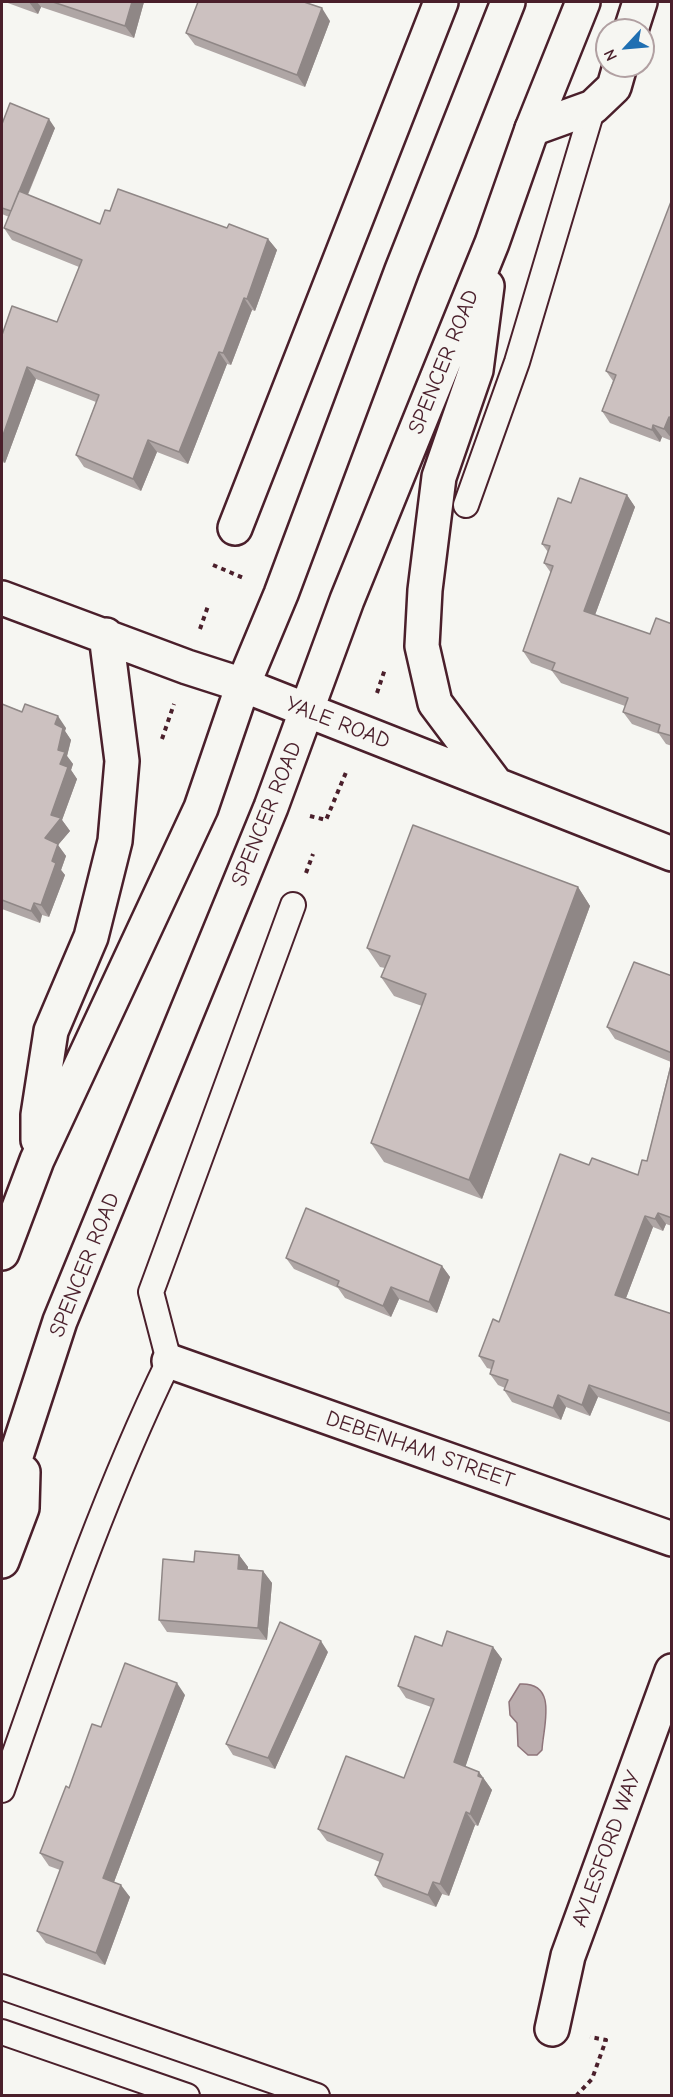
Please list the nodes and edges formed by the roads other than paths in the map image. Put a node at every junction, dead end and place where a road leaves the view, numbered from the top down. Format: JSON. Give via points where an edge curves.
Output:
{"nodes":[{"id":1,"x":441,"y":2,"type":"edge"},
{"id":2,"x":508,"y":2,"type":"edge"},
{"id":3,"x":583,"y":2,"type":"edge"},
{"id":4,"x":640,"y":2,"type":"edge"},
{"id":5,"x":635,"y":18,"type":"edge"},
{"id":6,"x":617,"y":78,"type":"edge"},
{"id":7,"x":593,"y":107,"type":"junction"},
{"id":8,"x":532,"y":129,"type":"junction"},
{"id":9,"x":492,"y":243,"type":"junction"},
{"id":10,"x":466,"y":505,"type":"dead end"},
{"id":11,"x":235,"y":528,"type":"dead end"},
{"id":12,"x":2,"y":598,"type":"edge"},
{"id":13,"x":106,"y":635,"type":"junction"},
{"id":14,"x":243,"y":685,"type":"junction"},
{"id":15,"x":308,"y":712,"type":"junction"},
{"id":16,"x":495,"y":783,"type":"junction"},
{"id":17,"x":672,"y":854,"type":"edge"},
{"id":18,"x":294,"y":905,"type":"dead end"},
{"id":19,"x":37,"y":1160,"type":"junction"},
{"id":20,"x":2,"y":1253,"type":"edge"},
{"id":21,"x":169,"y":1361,"type":"junction"},
{"id":22,"x":25,"y":1434,"type":"junction"},
{"id":23,"x":2,"y":1499,"type":"edge"},
{"id":24,"x":672,"y":1539,"type":"edge"},
{"id":25,"x":2,"y":1560,"type":"edge"},
{"id":26,"x":672,"y":1671,"type":"edge"},
{"id":27,"x":2,"y":1790,"type":"edge"},
{"id":28,"x":2,"y":1987,"type":"edge"},
{"id":29,"x":552,"y":2029,"type":"dead end"},
{"id":30,"x":2,"y":2032,"type":"edge"},
{"id":31,"x":187,"y":2096,"type":"edge"},
{"id":32,"x":317,"y":2096,"type":"edge"}],
"edges":[{"from":1,"to":11,"type":"main road"},
{"from":2,"to":14,"type":"main road"},
{"from":3,"to":8,"type":"main road","name":"SPENCER ROAD"},
{"from":4,"to":5,"type":"main road"},
{"from":6,"to":7,"type":"main road","via":[[614,87]]},
{"from":7,"to":8,"type":"main road"},
{"from":7,"to":10,"type":"lane","via":[[517,362]]},
{"from":8,"to":9,"type":"main road","name":"SPENCER ROAD"},
{"from":9,"to":15,"type":"main road","name":"SPENCER ROAD","via":[[347,600]]},
{"from":9,"to":16,"type":"main road","via":[[476,369],[439,477],[422,646],[435,703]]},
{"from":12,"to":13,"type":"main road","name":"YALE ROAD"},
{"from":13,"to":14,"type":"main road","name":"YALE ROAD"},
{"from":13,"to":19,"type":"main road","via":[[122,761],[116,841],[91,937],[51,1031],[38,1115]]},
{"from":14,"to":15,"type":"main road","name":"YALE ROAD"},
{"from":14,"to":19,"type":"main road","via":[[201,808]]},
{"from":15,"to":16,"type":"main road","name":"YALE ROAD"},
{"from":15,"to":22,"type":"main road","name":"SPENCER ROAD","via":[[60,1321]]},
{"from":16,"to":17,"type":"main road","name":"YALE ROAD"},
{"from":18,"to":21,"type":"lane","via":[[151,1292]]},
{"from":19,"to":20,"type":"main road"},
{"from":21,"to":24,"type":"main road","name":"DEBENHAM STREET"},
{"from":21,"to":27,"type":"lane","via":[[142,1417],[59,1622]]},
{"from":22,"to":23,"type":"main road","name":"SPENCER ROAD"},
{"from":22,"to":25,"type":"main road","via":[[21,1508]]},
{"from":26,"to":29,"type":"main road","name":"AYLESFORD WAY","via":[[568,1956]]},
{"from":28,"to":32,"type":"lane"},
{"from":30,"to":31,"type":"lane"}]}
